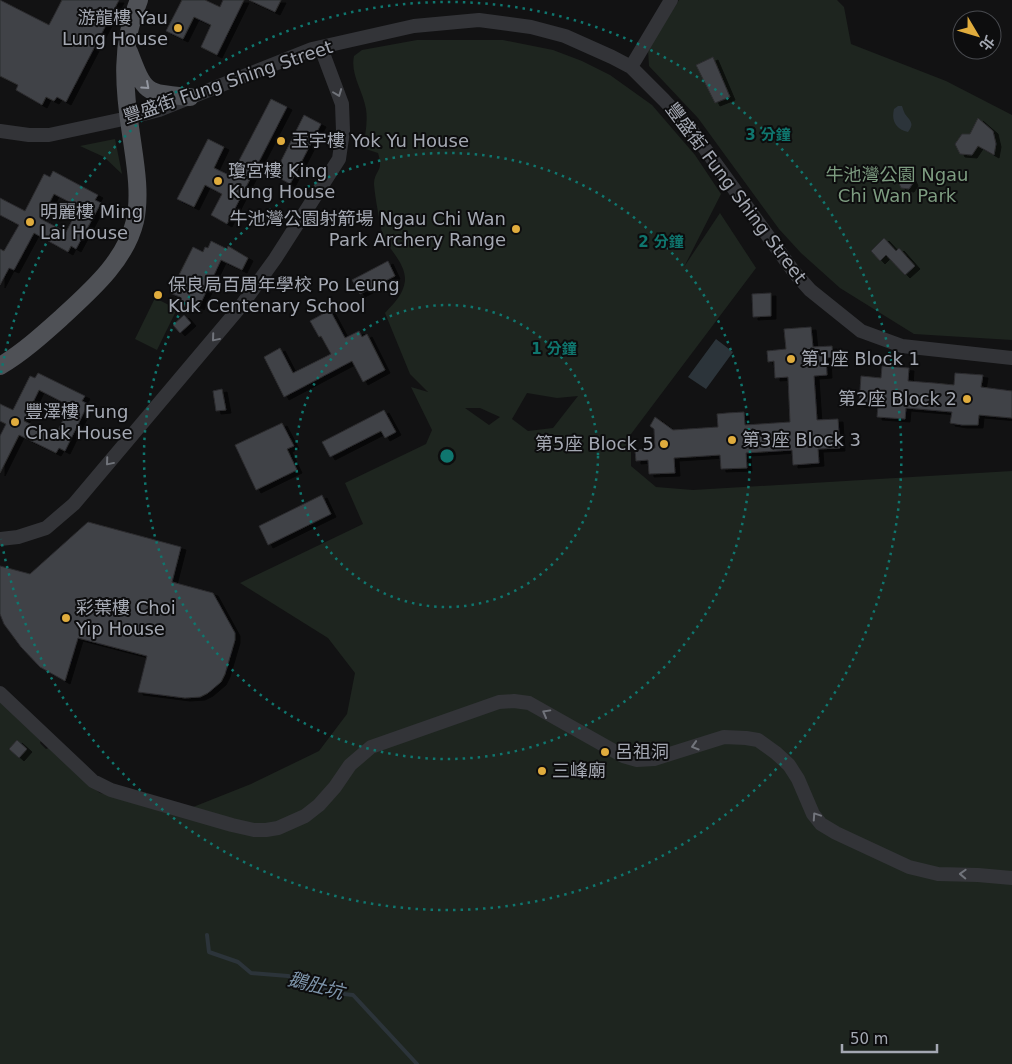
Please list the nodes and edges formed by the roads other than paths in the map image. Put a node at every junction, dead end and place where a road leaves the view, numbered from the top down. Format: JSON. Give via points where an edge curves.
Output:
{"nodes":[{"id":1,"x":138,"y":0,"type":"edge"},
{"id":2,"x":671,"y":0,"type":"edge"},
{"id":3,"x":126,"y":45,"type":"junction"},
{"id":4,"x":321,"y":48,"type":"junction"},
{"id":5,"x":630,"y":67,"type":"junction"},
{"id":6,"x":190,"y":97,"type":"junction"},
{"id":7,"x":128,"y":118,"type":"junction"},
{"id":8,"x":0,"y":130,"type":"edge"},
{"id":9,"x":1012,"y":358,"type":"edge"},
{"id":10,"x":0,"y":366,"type":"edge"},
{"id":11,"x":0,"y":539,"type":"edge"},
{"id":12,"x":0,"y":693,"type":"edge"},
{"id":13,"x":1012,"y":878,"type":"edge"}],
"edges":[{"from":1,"to":3,"type":"main road"},
{"from":2,"to":5,"type":"street"},
{"from":3,"to":6,"type":"main road","one_way":true,"via":[[142,84],[155,93]]},
{"from":3,"to":7,"type":"main road"},
{"from":4,"to":5,"type":"street","name":"豐盛街 Fung Shing Street","via":[[414,26],[480,20],[531,27],[565,36]]},
{"from":4,"to":6,"type":"street","name":"豐盛街 Fung Shing Street"},
{"from":4,"to":11,"type":"street","one_way":true,"via":[[342,104],[340,159],[276,259],[241,306],[74,504],[46,528]]},
{"from":5,"to":9,"type":"street","name":"豐盛街 Fung Shing Street","via":[[690,128],[805,284],[861,331],[902,346]]},
{"from":6,"to":7,"type":"street","name":"豐盛街 Fung Shing Street"},
{"from":7,"to":8,"type":"street","name":"豐盛街 Fung Shing Street","via":[[49,135]]},
{"from":7,"to":10,"type":"main road","via":[[137,206],[126,244],[94,288],[38,338]]},
{"from":13,"to":12,"type":"street","one_way":true,"via":[[938,874],[909,867],[836,833],[821,824],[813,814],[788,765],[758,740],[724,738],[654,759],[637,760],[623,756],[529,703],[499,702],[370,747],[350,765],[319,805],[305,816],[278,828],[254,830],[110,790],[93,781]]}]}
